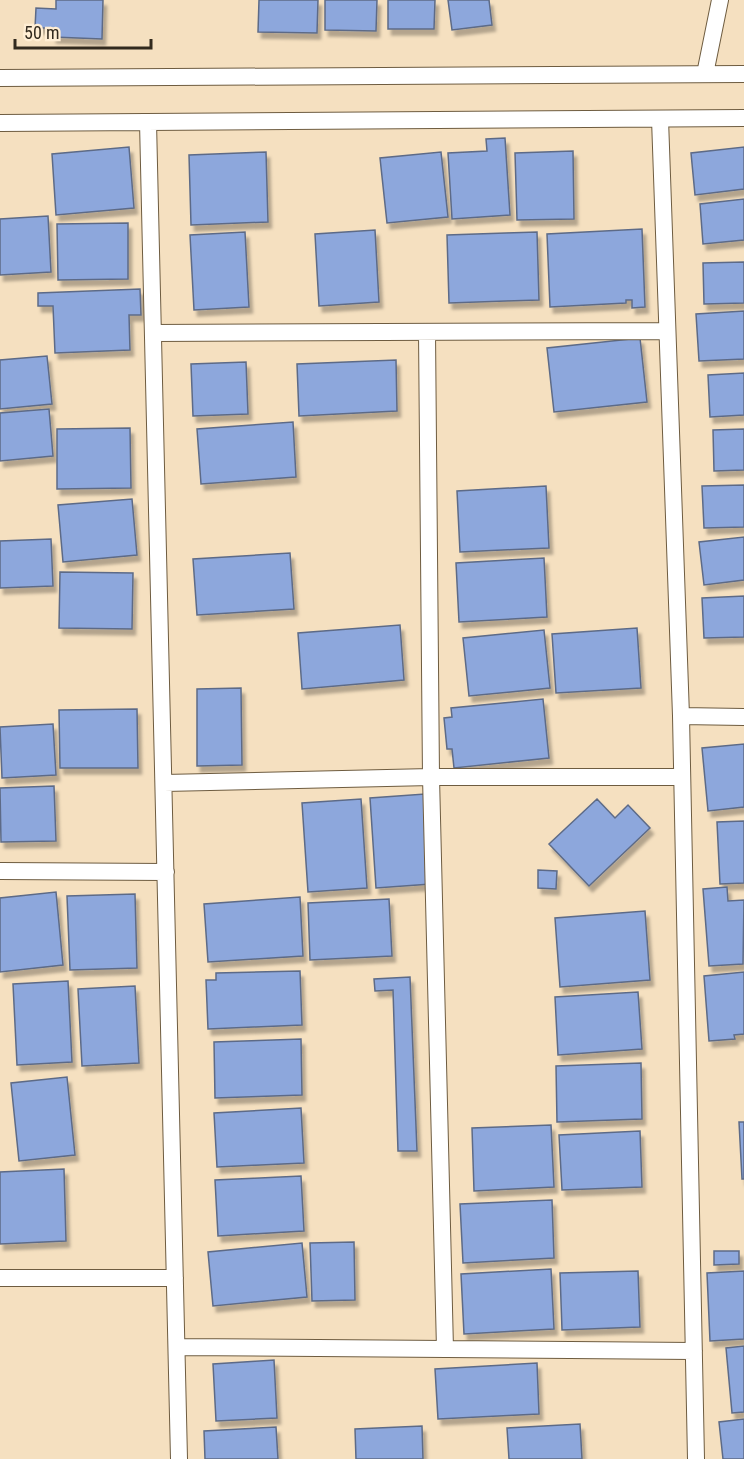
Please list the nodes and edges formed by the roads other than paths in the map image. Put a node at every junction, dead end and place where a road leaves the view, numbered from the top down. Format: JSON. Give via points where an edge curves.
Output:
{"nodes":[{"id":1,"x":720,"y":0,"type":"edge"},
{"id":2,"x":705,"y":74,"type":"junction"},
{"id":3,"x":744,"y":74,"type":"edge"},
{"id":4,"x":0,"y":78,"type":"edge"},
{"id":5,"x":744,"y":118,"type":"edge"},
{"id":6,"x":660,"y":119,"type":"junction"},
{"id":7,"x":148,"y":122,"type":"junction"},
{"id":8,"x":0,"y":123,"type":"edge"},
{"id":9,"x":667,"y":331,"type":"junction"},
{"id":10,"x":428,"y":332,"type":"junction"},
{"id":11,"x":153,"y":333,"type":"junction"},
{"id":12,"x":681,"y":716,"type":"junction"},
{"id":13,"x":744,"y":717,"type":"edge"},
{"id":14,"x":431,"y":777,"type":"junction"},
{"id":15,"x":681,"y":777,"type":"junction"},
{"id":16,"x":164,"y":783,"type":"junction"},
{"id":17,"x":0,"y":871,"type":"edge"},
{"id":18,"x":166,"y":872,"type":"junction"},
{"id":19,"x":0,"y":1278,"type":"edge"},
{"id":20,"x":175,"y":1278,"type":"junction"},
{"id":21,"x":177,"y":1347,"type":"junction"},
{"id":22,"x":445,"y":1349,"type":"junction"},
{"id":23,"x":693,"y":1351,"type":"junction"},
{"id":24,"x":179,"y":1459,"type":"edge"},
{"id":25,"x":696,"y":1459,"type":"edge"}],
"edges":[{"from":1,"to":2,"type":"street"},
{"from":2,"to":3,"type":"street"},
{"from":2,"to":4,"type":"street"},
{"from":5,"to":6,"type":"street"},
{"from":6,"to":7,"type":"street"},
{"from":6,"to":9,"type":"street"},
{"from":7,"to":8,"type":"street"},
{"from":7,"to":11,"type":"street"},
{"from":9,"to":10,"type":"street"},
{"from":9,"to":12,"type":"street"},
{"from":10,"to":11,"type":"street"},
{"from":10,"to":14,"type":"street"},
{"from":11,"to":16,"type":"street"},
{"from":12,"to":13,"type":"street"},
{"from":12,"to":15,"type":"street"},
{"from":14,"to":15,"type":"street"},
{"from":14,"to":16,"type":"street"},
{"from":14,"to":22,"type":"street"},
{"from":15,"to":23,"type":"street"},
{"from":16,"to":18,"type":"street"},
{"from":17,"to":18,"type":"street"},
{"from":18,"to":20,"type":"street"},
{"from":19,"to":20,"type":"street"},
{"from":20,"to":21,"type":"street"},
{"from":21,"to":22,"type":"street"},
{"from":21,"to":24,"type":"street"},
{"from":22,"to":23,"type":"street"},
{"from":23,"to":25,"type":"street"}]}
